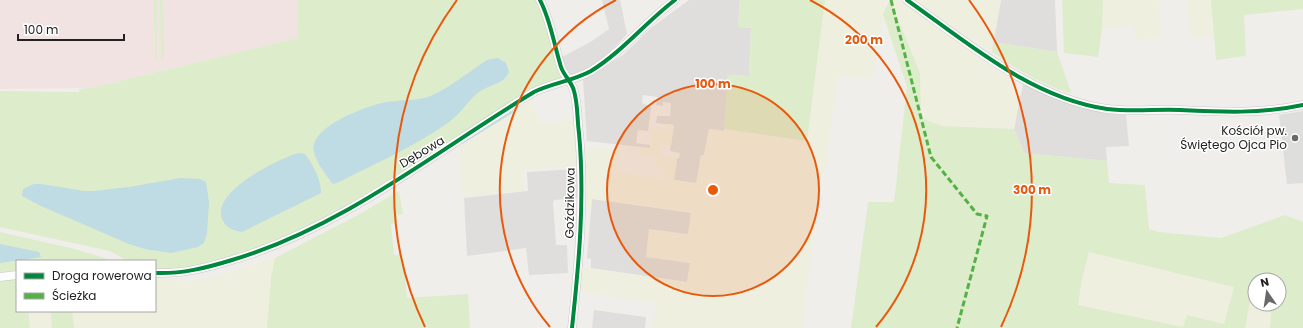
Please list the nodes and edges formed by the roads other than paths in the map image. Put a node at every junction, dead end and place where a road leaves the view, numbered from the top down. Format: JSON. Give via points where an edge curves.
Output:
{"nodes":[{"id":1,"x":540,"y":0,"type":"edge"},
{"id":2,"x":675,"y":0,"type":"edge"},
{"id":3,"x":907,"y":0,"type":"edge"},
{"id":4,"x":568,"y":80,"type":"junction"},
{"id":5,"x":1303,"y":105,"type":"edge"},
{"id":6,"x":156,"y":273,"type":"edge"},
{"id":7,"x":16,"y":275,"type":"edge"},
{"id":8,"x":0,"y":277,"type":"edge"},
{"id":9,"x":572,"y":328,"type":"edge"}],
"edges":[{"from":1,"to":4,"type":"street","name":"Goździkowa","via":[[548,19],[561,68]]},
{"from":2,"to":4,"type":"street","name":"Dębowa","via":[[596,68]]},
{"from":3,"to":5,"type":"street","via":[[1018,76],[1085,104],[1116,110],[1227,112],[1267,111]]},
{"from":4,"to":6,"type":"street","name":"Dębowa","via":[[534,92],[347,211],[308,231],[262,251],[202,269],[178,274]]},
{"from":4,"to":9,"type":"street","name":"Goździkowa","via":[[574,89],[576,101],[582,180]]},
{"from":7,"to":8,"type":"street"}]}
